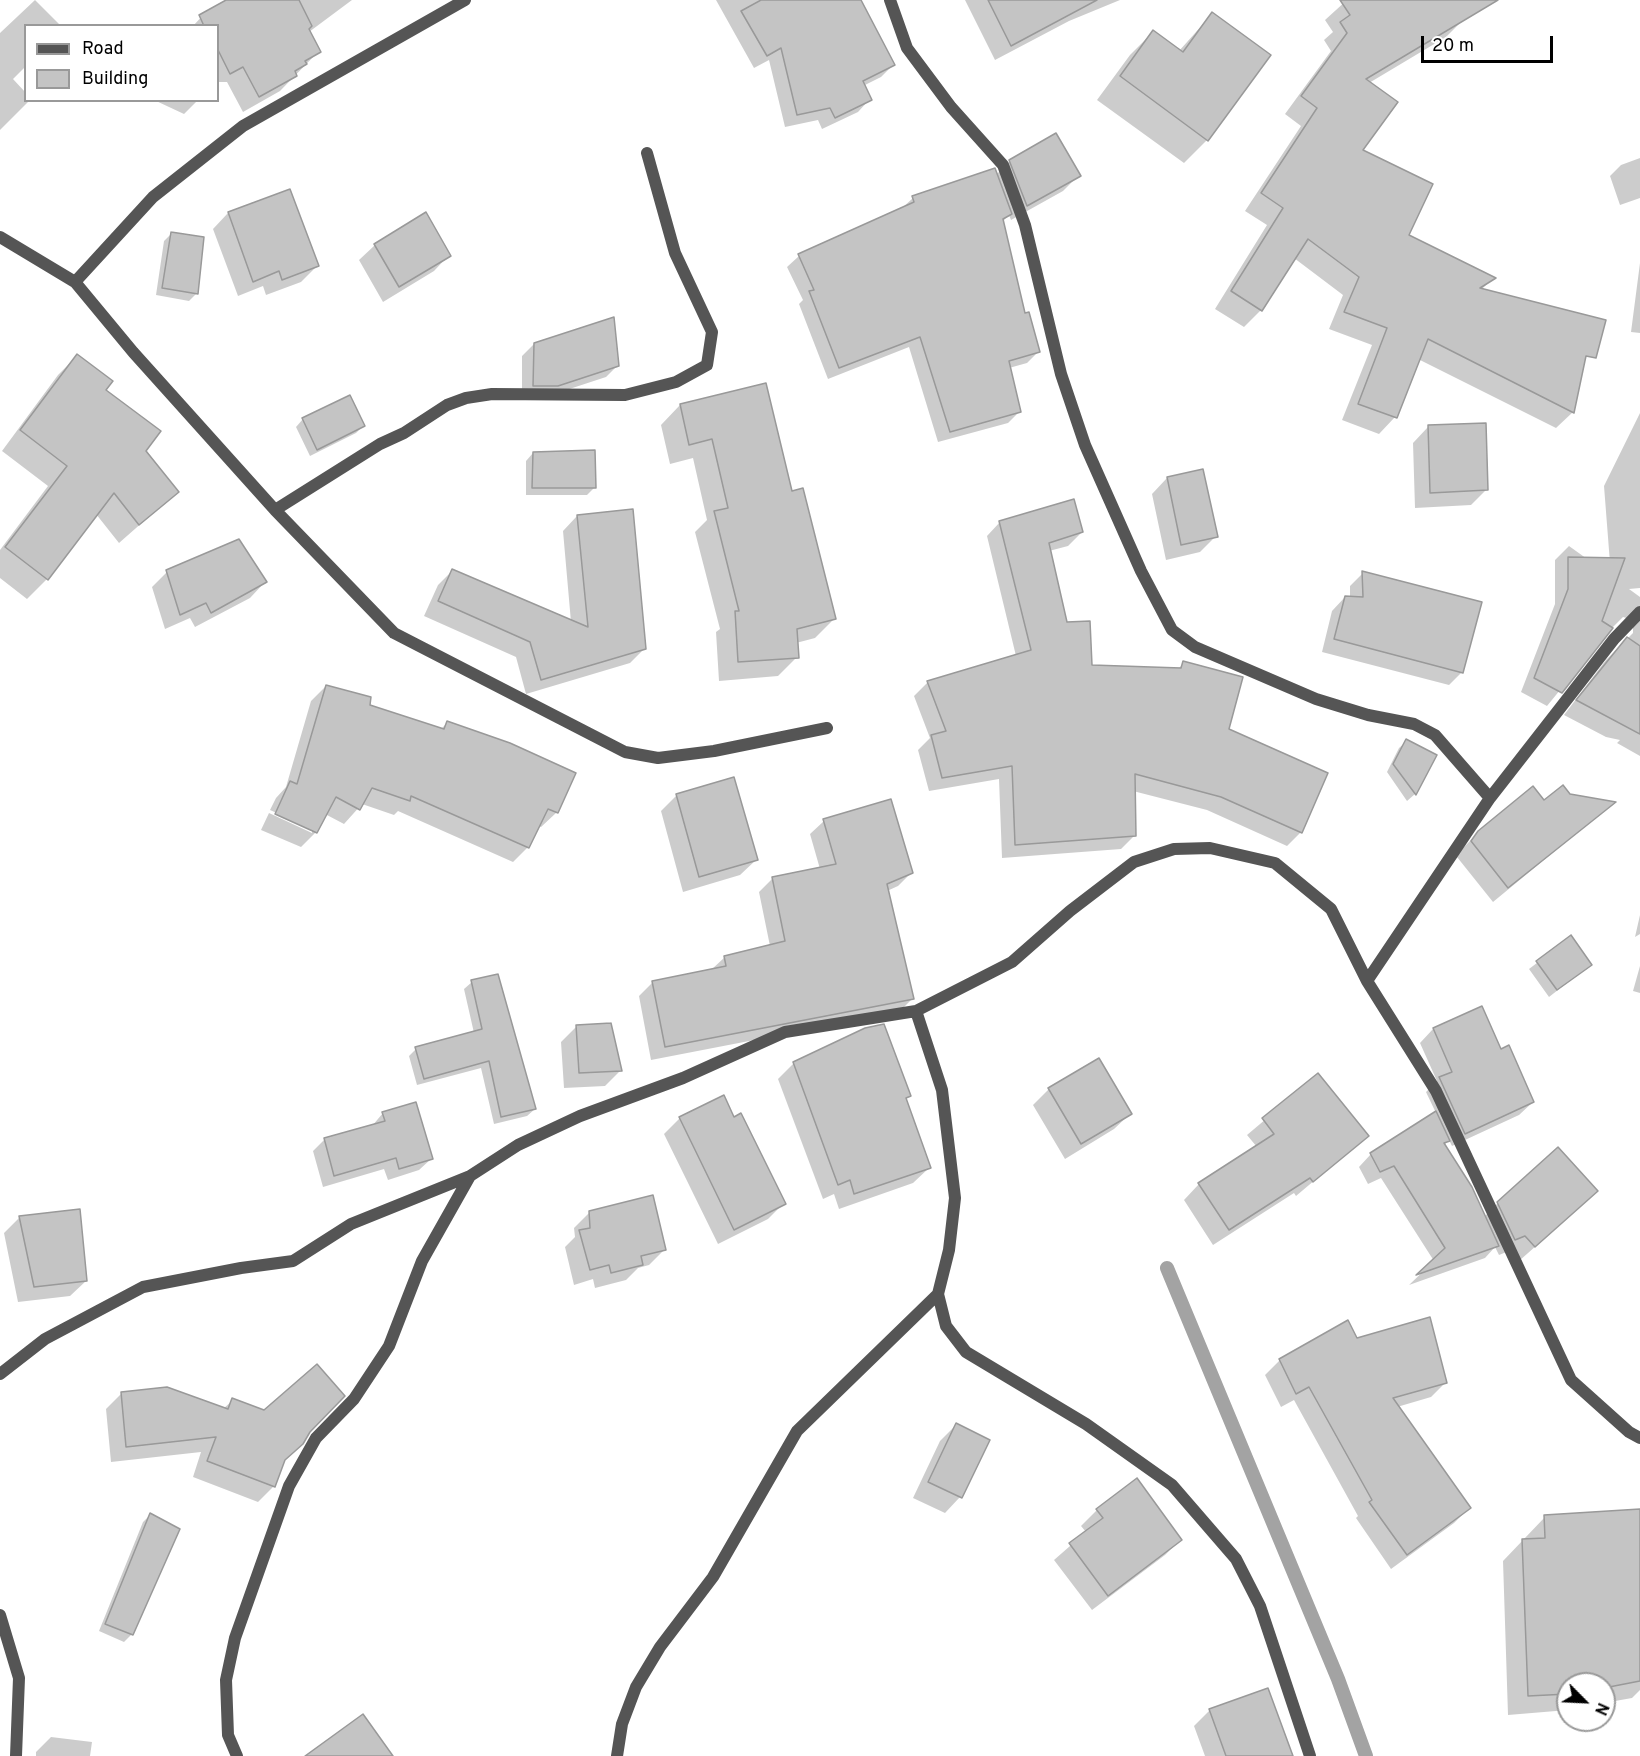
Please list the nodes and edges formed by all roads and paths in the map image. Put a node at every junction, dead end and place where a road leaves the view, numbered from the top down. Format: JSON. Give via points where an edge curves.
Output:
{"nodes":[{"id":1,"x":465,"y":0,"type":"edge"},
{"id":2,"x":890,"y":0,"type":"edge"},
{"id":3,"x":647,"y":153,"type":"dead end"},
{"id":4,"x":0,"y":237,"type":"edge"},
{"id":5,"x":75,"y":282,"type":"junction"},
{"id":6,"x":275,"y":510,"type":"junction"},
{"id":7,"x":1640,"y":612,"type":"edge"},
{"id":8,"x":827,"y":728,"type":"dead end"},
{"id":9,"x":1490,"y":798,"type":"junction"},
{"id":10,"x":1368,"y":981,"type":"junction"},
{"id":11,"x":916,"y":1011,"type":"junction"},
{"id":12,"x":470,"y":1176,"type":"junction"},
{"id":13,"x":938,"y":1294,"type":"junction"},
{"id":14,"x":0,"y":1374,"type":"edge"},
{"id":15,"x":1640,"y":1438,"type":"edge"},
{"id":16,"x":0,"y":1615,"type":"edge"},
{"id":17,"x":16,"y":1756,"type":"edge"},
{"id":18,"x":237,"y":1756,"type":"edge"},
{"id":19,"x":617,"y":1756,"type":"edge"},
{"id":20,"x":1310,"y":1756,"type":"edge"}],
"edges":[{"from":1,"to":5,"type":"street","via":[[243,126],[153,197]]},
{"from":2,"to":9,"type":"street","via":[[907,48],[951,107],[1004,165],[1025,225],[1061,374],[1085,445],[1172,630],[1195,647],[1316,699],[1414,724],[1435,735]]},
{"from":3,"to":6,"type":"street","via":[[675,254],[712,332],[707,365],[676,382],[625,395],[492,394],[466,398],[380,444]]},
{"from":4,"to":5,"type":"street"},
{"from":5,"to":6,"type":"street"},
{"from":6,"to":8,"type":"street","via":[[394,633],[625,752],[657,758],[714,751]]},
{"from":7,"to":9,"type":"street","via":[[1614,639]]},
{"from":9,"to":10,"type":"street"},
{"from":10,"to":11,"type":"street","via":[[1331,909],[1275,863],[1210,848],[1174,849],[1134,862],[1012,962]]},
{"from":10,"to":15,"type":"street","via":[[1436,1091],[1570,1380]]},
{"from":11,"to":12,"type":"street","via":[[785,1032],[683,1078],[570,1120],[518,1145]]},
{"from":11,"to":13,"type":"street","via":[[942,1090],[955,1198]]},
{"from":12,"to":14,"type":"street","via":[[351,1224],[293,1261],[143,1287],[45,1339]]},
{"from":12,"to":18,"type":"street","via":[[422,1261],[389,1346],[354,1399],[316,1438],[289,1486],[236,1638],[226,1680],[228,1735]]},
{"from":13,"to":19,"type":"street","via":[[797,1431],[713,1577],[660,1647],[636,1687],[622,1724]]},
{"from":13,"to":20,"type":"street","via":[[946,1326],[966,1352],[1086,1424],[1172,1485],[1236,1559],[1260,1606]]},
{"from":16,"to":17,"type":"street","via":[[19,1678]]}]}
